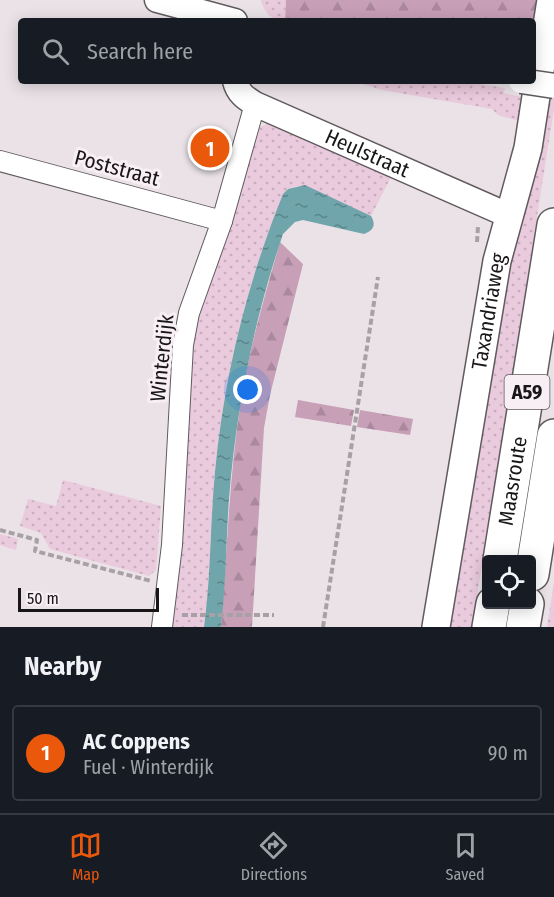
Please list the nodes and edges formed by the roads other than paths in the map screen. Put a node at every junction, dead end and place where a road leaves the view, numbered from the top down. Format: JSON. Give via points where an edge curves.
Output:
{"nodes":[{"id":1,"x":157,"y":0,"type":"edge"},
{"id":2,"x":243,"y":0,"type":"edge"},
{"id":3,"x":551,"y":0,"type":"edge"},
{"id":4,"x":225,"y":18,"type":"edge"},
{"id":5,"x":237,"y":18,"type":"edge"},
{"id":6,"x":536,"y":83,"type":"edge"},
{"id":7,"x":236,"y":84,"type":"edge"},
{"id":8,"x":554,"y":86,"type":"edge"},
{"id":9,"x":255,"y":104,"type":"junction"},
{"id":10,"x":0,"y":161,"type":"edge"},
{"id":11,"x":510,"y":216,"type":"junction"},
{"id":12,"x":222,"y":221,"type":"junction"},
{"id":13,"x":554,"y":225,"type":"edge"},
{"id":14,"x":554,"y":436,"type":"edge"},
{"id":15,"x":501,"y":555,"type":"edge"},
{"id":16,"x":534,"y":555,"type":"edge"},
{"id":17,"x":492,"y":609,"type":"edge"},
{"id":18,"x":525,"y":609,"type":"edge"},
{"id":19,"x":162,"y":627,"type":"edge"},
{"id":20,"x":436,"y":627,"type":"edge"},
{"id":21,"x":489,"y":627,"type":"edge"},
{"id":22,"x":523,"y":627,"type":"edge"}],
"edges":[{"from":1,"to":4,"type":"street"},
{"from":2,"to":5,"type":"street"},
{"from":3,"to":11,"type":"main road","name":"Taxandriaweg","via":[[533,124]]},
{"from":6,"to":8,"type":"street","bridge":true},
{"from":7,"to":9,"type":"street","name":"Heulstraat","via":[[244,98]]},
{"from":9,"to":11,"type":"street","name":"Heulstraat"},
{"from":9,"to":12,"type":"street","name":"Winterdijk"},
{"from":10,"to":12,"type":"street","name":"Poststraat"},
{"from":11,"to":20,"type":"main road","name":"Taxandriaweg","via":[[497,261]]},
{"from":12,"to":19,"type":"street","name":"Winterdijk","via":[[189,314],[183,345],[172,545]]},
{"from":13,"to":15,"type":"highway","name":"Maasroute","number":"A59"},
{"from":14,"to":16,"type":"highway","name":"Maasroute","number":"A59"},
{"from":17,"to":21,"type":"highway"},
{"from":18,"to":22,"type":"highway"}]}
